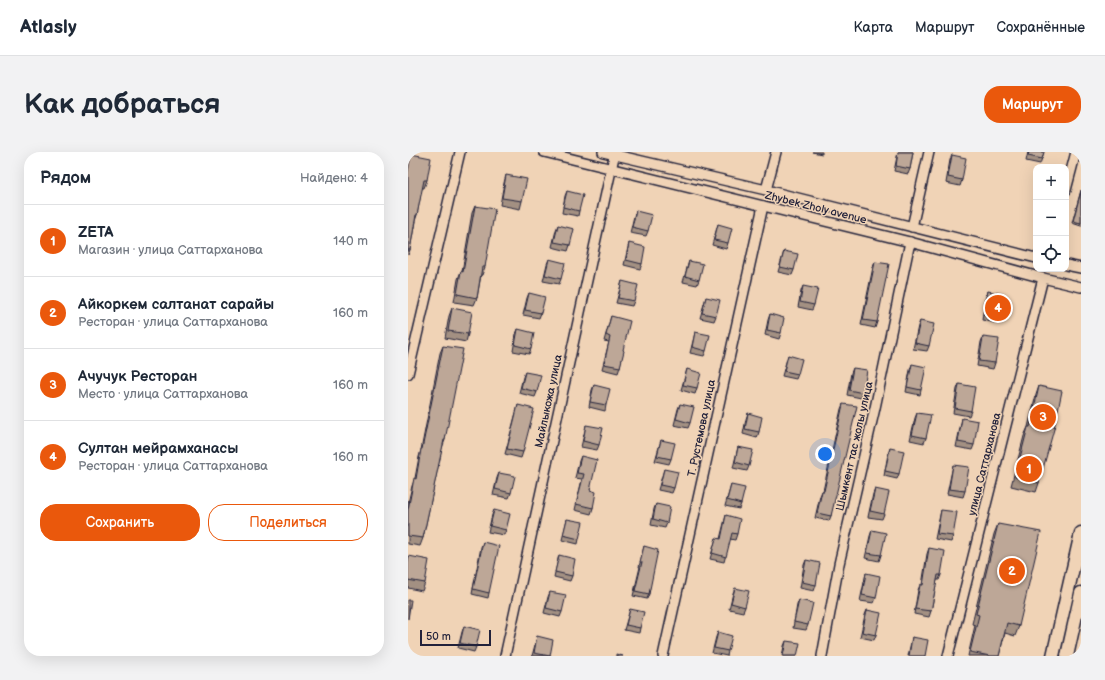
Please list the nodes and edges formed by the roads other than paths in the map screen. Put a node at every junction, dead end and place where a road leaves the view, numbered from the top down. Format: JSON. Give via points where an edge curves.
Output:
{"nodes":[{"id":1,"x":460,"y":152,"type":"edge"},
{"id":2,"x":544,"y":152,"type":"edge"},
{"id":3,"x":603,"y":152,"type":"edge"},
{"id":4,"x":776,"y":152,"type":"edge"},
{"id":5,"x":929,"y":152,"type":"edge"},
{"id":6,"x":1076,"y":152,"type":"edge"},
{"id":7,"x":614,"y":153,"type":"edge"},
{"id":8,"x":612,"y":169,"type":"junction"},
{"id":9,"x":1069,"y":179,"type":"edge"},
{"id":10,"x":766,"y":190,"type":"junction"},
{"id":11,"x":763,"y":206,"type":"junction"},
{"id":12,"x":912,"y":227,"type":"junction"},
{"id":13,"x":910,"y":242,"type":"junction"},
{"id":14,"x":1033,"y":257,"type":"edge"},
{"id":15,"x":1069,"y":266,"type":"edge"},
{"id":16,"x":1081,"y":268,"type":"edge"},
{"id":17,"x":1043,"y":278,"type":"junction"},
{"id":18,"x":1081,"y":287,"type":"edge"},
{"id":19,"x":408,"y":374,"type":"edge"},
{"id":20,"x":1081,"y":533,"type":"edge"},
{"id":21,"x":1081,"y":593,"type":"edge"},
{"id":22,"x":505,"y":656,"type":"edge"},
{"id":23,"x":664,"y":656,"type":"edge"},
{"id":24,"x":822,"y":656,"type":"edge"},
{"id":25,"x":948,"y":656,"type":"edge"},
{"id":26,"x":1053,"y":656,"type":"edge"},
{"id":27,"x":1067,"y":656,"type":"edge"}],
"edges":[{"from":1,"to":19,"type":"street"},
{"from":2,"to":8,"type":"street","name":"Zhybek Zholy avenue"},
{"from":3,"to":7,"type":"street","name":"Zhybek Zholy avenue"},
{"from":4,"to":10,"type":"street"},
{"from":5,"to":12,"type":"street"},
{"from":6,"to":9,"type":"street"},
{"from":7,"to":8,"type":"street","name":"Майлыкожа улица"},
{"from":7,"to":10,"type":"street","name":"Zhybek Zholy avenue"},
{"from":8,"to":11,"type":"street","name":"Zhybek Zholy avenue"},
{"from":8,"to":22,"type":"street","name":"Майлыкожа улица"},
{"from":10,"to":12,"type":"street","name":"Zhybek Zholy avenue"},
{"from":11,"to":13,"type":"street","name":"Zhybek Zholy avenue"},
{"from":11,"to":23,"type":"street","name":"Т. Рустемова улица"},
{"from":12,"to":14,"type":"street","name":"Zhybek Zholy avenue"},
{"from":13,"to":17,"type":"street","name":"Zhybek Zholy avenue"},
{"from":13,"to":24,"type":"street","name":"Шымкент тас жолы улица","via":[[839,564]]},
{"from":15,"to":16,"type":"street"},
{"from":17,"to":18,"type":"street","name":"Zhybek Zholy avenue"},
{"from":17,"to":25,"type":"street","name":"улица Саттарханова"},
{"from":20,"to":26,"type":"main road"},
{"from":21,"to":27,"type":"main road"}]}
